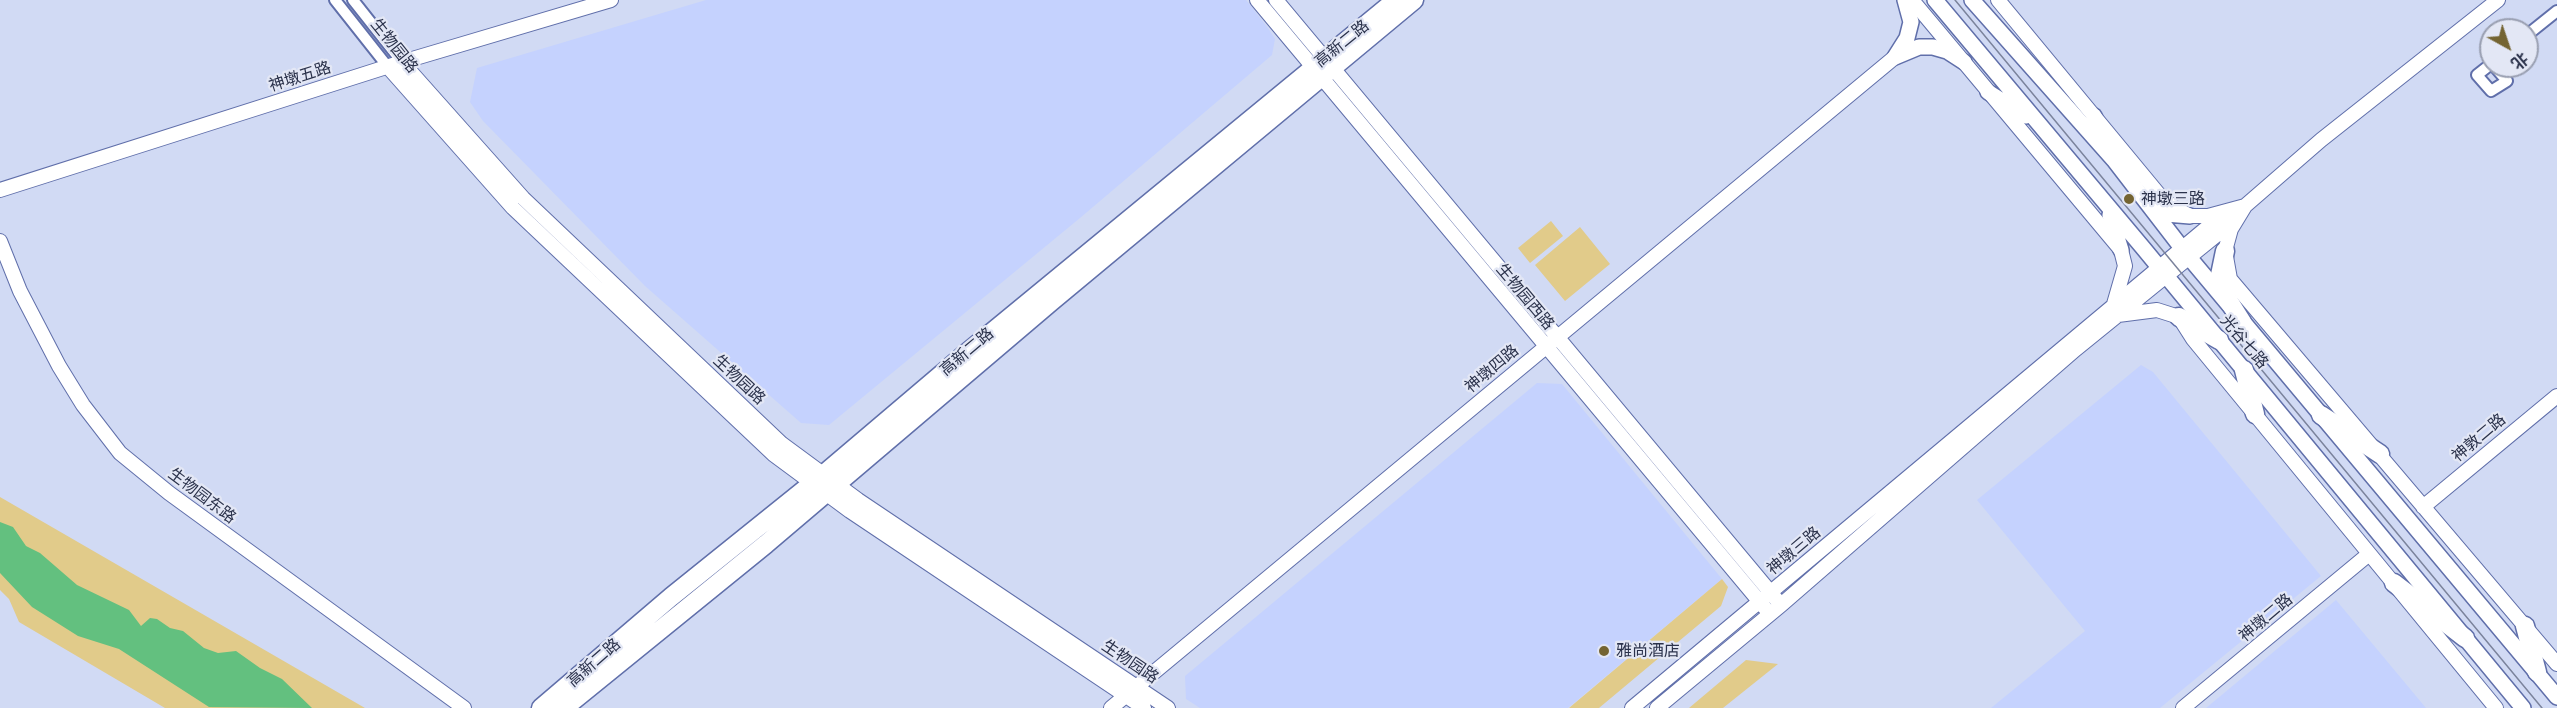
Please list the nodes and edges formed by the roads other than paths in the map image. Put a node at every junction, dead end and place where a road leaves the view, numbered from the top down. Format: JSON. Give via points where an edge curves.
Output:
{"nodes":[{"id":1,"x":335,"y":0,"type":"edge"},
{"id":2,"x":353,"y":0,"type":"edge"},
{"id":3,"x":611,"y":0,"type":"edge"},
{"id":4,"x":1257,"y":0,"type":"edge"},
{"id":5,"x":1276,"y":0,"type":"edge"},
{"id":6,"x":1396,"y":0,"type":"edge"},
{"id":7,"x":1414,"y":0,"type":"edge"},
{"id":8,"x":1905,"y":0,"type":"edge"},
{"id":9,"x":1912,"y":0,"type":"edge"},
{"id":10,"x":1935,"y":0,"type":"edge"},
{"id":11,"x":1972,"y":0,"type":"edge"},
{"id":12,"x":1998,"y":0,"type":"edge"},
{"id":13,"x":2498,"y":0,"type":"edge"},
{"id":14,"x":2006,"y":6,"type":"edge"},
{"id":15,"x":2557,"y":11,"type":"edge"},
{"id":16,"x":2539,"y":25,"type":"edge"},
{"id":17,"x":1895,"y":57,"type":"junction"},
{"id":18,"x":402,"y":62,"type":"junction"},
{"id":19,"x":1964,"y":62,"type":"junction"},
{"id":20,"x":388,"y":67,"type":"junction"},
{"id":21,"x":1323,"y":68,"type":"junction"},
{"id":22,"x":1988,"y":92,"type":"junction"},
{"id":23,"x":2094,"y":116,"type":"junction"},
{"id":24,"x":2041,"y":126,"type":"junction"},
{"id":25,"x":2114,"y":160,"type":"junction"},
{"id":26,"x":0,"y":190,"type":"edge"},
{"id":27,"x":2102,"y":199,"type":"junction"},
{"id":28,"x":2148,"y":203,"type":"junction"},
{"id":29,"x":2236,"y":212,"type":"junction"},
{"id":30,"x":2190,"y":216,"type":"junction"},
{"id":31,"x":0,"y":241,"type":"edge"},
{"id":32,"x":2121,"y":250,"type":"junction"},
{"id":33,"x":2225,"y":251,"type":"junction"},
{"id":34,"x":2185,"y":252,"type":"junction"},
{"id":35,"x":2162,"y":271,"type":"junction"},
{"id":36,"x":2115,"y":310,"type":"junction"},
{"id":37,"x":2179,"y":317,"type":"junction"},
{"id":38,"x":2242,"y":322,"type":"junction"},
{"id":39,"x":1556,"y":337,"type":"junction"},
{"id":40,"x":2219,"y":340,"type":"junction"},
{"id":41,"x":1545,"y":347,"type":"junction"},
{"id":42,"x":2244,"y":370,"type":"junction"},
{"id":43,"x":2557,"y":396,"type":"edge"},
{"id":44,"x":2255,"y":414,"type":"junction"},
{"id":45,"x":2321,"y":414,"type":"junction"},
{"id":46,"x":2380,"y":454,"type":"junction"},
{"id":47,"x":825,"y":483,"type":"junction"},
{"id":48,"x":2423,"y":507,"type":"junction"},
{"id":49,"x":2369,"y":554,"type":"junction"},
{"id":50,"x":2394,"y":583,"type":"junction"},
{"id":51,"x":1771,"y":592,"type":"junction"},
{"id":52,"x":1760,"y":602,"type":"junction"},
{"id":53,"x":1781,"y":605,"type":"junction"},
{"id":54,"x":1770,"y":614,"type":"junction"},
{"id":55,"x":2524,"y":626,"type":"junction"},
{"id":56,"x":2465,"y":638,"type":"junction"},
{"id":57,"x":2557,"y":664,"type":"edge"},
{"id":58,"x":2537,"y":672,"type":"junction"},
{"id":59,"x":1131,"y":691,"type":"junction"},
{"id":60,"x":2557,"y":697,"type":"edge"},
{"id":61,"x":464,"y":708,"type":"edge"},
{"id":62,"x":541,"y":708,"type":"edge"},
{"id":63,"x":564,"y":708,"type":"edge"},
{"id":64,"x":1112,"y":708,"type":"edge"},
{"id":65,"x":1144,"y":708,"type":"edge"},
{"id":66,"x":1168,"y":708,"type":"edge"},
{"id":67,"x":1632,"y":708,"type":"edge"},
{"id":68,"x":1657,"y":708,"type":"edge"},
{"id":69,"x":2183,"y":708,"type":"edge"},
{"id":70,"x":2496,"y":708,"type":"edge"},
{"id":71,"x":2523,"y":708,"type":"edge"}],
"edges":[{"from":1,"to":20,"type":"street","name":"生物园路"},
{"from":2,"to":18,"type":"street","name":"生物园路"},
{"from":3,"to":18,"type":"street","name":"神墩五路"},
{"from":4,"to":21,"type":"street","name":"生物园西路"},
{"from":5,"to":21,"type":"street","name":"生物园西路"},
{"from":6,"to":21,"type":"main road","name":"高新二路"},
{"from":7,"to":21,"type":"main road","name":"高新二路"},
{"from":8,"to":17,"type":"main road","via":[[1911,22]]},
{"from":9,"to":19,"type":"street"},
{"from":10,"to":24,"type":"main road","name":"光谷七路"},
{"from":11,"to":25,"type":"main road","name":"光谷七路"},
{"from":12,"to":14,"type":"street"},
{"from":13,"to":29,"type":"street","name":"神墩三路"},
{"from":14,"to":23,"type":"street"},
{"from":15,"to":16,"type":"street"},
{"from":17,"to":19,"type":"main road","via":[[1919,47],[1933,47]]},
{"from":17,"to":39,"type":"street","name":"神墩四路"},
{"from":18,"to":20,"type":"street","name":"神墩五路"},
{"from":18,"to":47,"type":"street","name":"生物园路","via":[[523,198]]},
{"from":19,"to":22,"type":"street"},
{"from":20,"to":26,"type":"street","name":"神墩五路"},
{"from":20,"to":47,"type":"street","name":"生物园路","via":[[513,208],[773,454]]},
{"from":21,"to":39,"type":"street","name":"生物园西路"},
{"from":21,"to":41,"type":"street","name":"生物园西路"},
{"from":21,"to":47,"type":"main road","name":"高新二路","via":[[963,356]]},
{"from":22,"to":24,"type":"main road"},
{"from":22,"to":32,"type":"street"},
{"from":23,"to":25,"type":"main road"},
{"from":23,"to":30,"type":"street","via":[[2161,196]]},
{"from":24,"to":27,"type":"main road","name":"光谷七路"},
{"from":25,"to":28,"type":"main road","name":"光谷七路"},
{"from":27,"to":32,"type":"main road"},
{"from":27,"to":35,"type":"main road","name":"光谷七路"},
{"from":28,"to":30,"type":"main road","via":[[2166,214]]},
{"from":28,"to":34,"type":"main road","name":"光谷七路"},
{"from":29,"to":30,"type":"street"},
{"from":29,"to":33,"type":"street"},
{"from":29,"to":34,"type":"street","name":"神墩三路"},
{"from":31,"to":61,"type":"street","name":"生物园东路","via":[[20,291],[59,366],[120,453]]},
{"from":32,"to":36,"type":"street","via":[[2126,266]]},
{"from":33,"to":38,"type":"main road","via":[[2220,275],[2225,295]]},
{"from":33,"to":46,"type":"street","via":[[2230,279],[2244,298]]},
{"from":34,"to":35,"type":"street","name":"神墩三路"},
{"from":34,"to":38,"type":"main road","name":"光谷七路"},
{"from":35,"to":36,"type":"street","name":"神墩三路"},
{"from":35,"to":40,"type":"main road","name":"光谷七路"},
{"from":36,"to":37,"type":"street","via":[[2157,310]]},
{"from":36,"to":51,"type":"street","name":"神墩三路"},
{"from":36,"to":53,"type":"street","name":"神墩三路"},
{"from":37,"to":40,"type":"main road"},
{"from":37,"to":44,"type":"street"},
{"from":38,"to":45,"type":"main road","name":"光谷七路"},
{"from":39,"to":41,"type":"street","name":"神墩四路"},
{"from":39,"to":51,"type":"street","name":"生物园西路"},
{"from":40,"to":42,"type":"main road","name":"光谷七路"},
{"from":41,"to":52,"type":"street","name":"生物园西路"},
{"from":41,"to":59,"type":"street","name":"神墩四路"},
{"from":42,"to":44,"type":"main road"},
{"from":42,"to":56,"type":"main road","name":"光谷七路"},
{"from":43,"to":48,"type":"street","name":"神敦二路"},
{"from":44,"to":49,"type":"street"},
{"from":45,"to":46,"type":"main road"},
{"from":45,"to":58,"type":"main road","name":"光谷七路"},
{"from":46,"to":48,"type":"street"},
{"from":47,"to":59,"type":"street","name":"生物园路"},
{"from":47,"to":62,"type":"main road","name":"高新二路","via":[[671,597]]},
{"from":47,"to":63,"type":"main road","name":"高新二路"},
{"from":48,"to":55,"type":"street"},
{"from":49,"to":50,"type":"street"},
{"from":49,"to":69,"type":"street","name":"神墩二路"},
{"from":50,"to":56,"type":"main road"},
{"from":50,"to":70,"type":"street"},
{"from":51,"to":52,"type":"street","name":"神墩三路"},
{"from":51,"to":53,"type":"street","name":"生物园西路"},
{"from":52,"to":54,"type":"street","name":"生物园西路"},
{"from":52,"to":67,"type":"street","name":"神墩三路"},
{"from":53,"to":54,"type":"street","name":"神墩三路"},
{"from":54,"to":68,"type":"street","name":"神墩三路"},
{"from":55,"to":57,"type":"street"},
{"from":55,"to":58,"type":"main road"},
{"from":56,"to":71,"type":"main road","name":"光谷七路"},
{"from":58,"to":60,"type":"main road","name":"光谷七路"},
{"from":59,"to":64,"type":"street","name":"神墩四路"},
{"from":59,"to":65,"type":"street","name":"生物园路"},
{"from":59,"to":66,"type":"street","name":"生物园路"}]}
